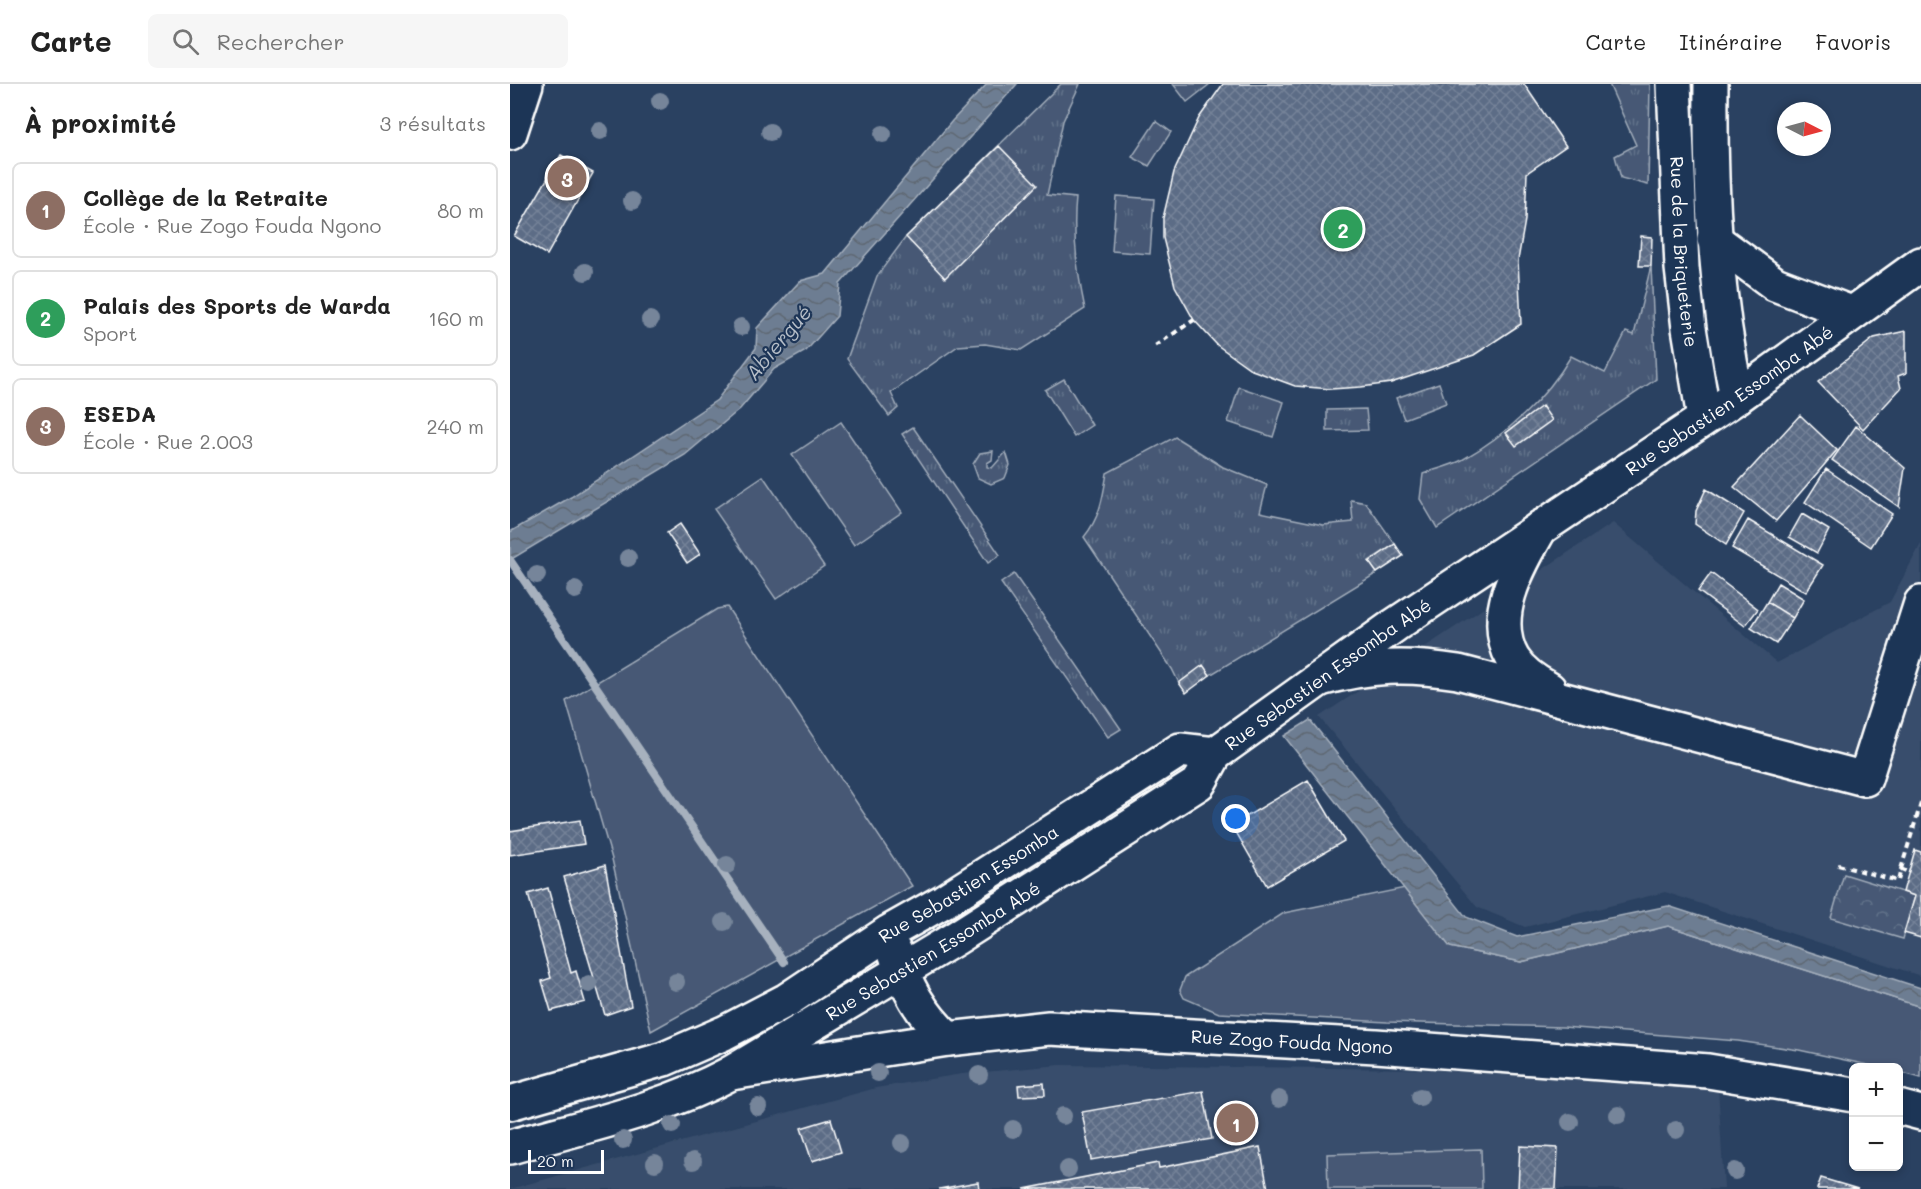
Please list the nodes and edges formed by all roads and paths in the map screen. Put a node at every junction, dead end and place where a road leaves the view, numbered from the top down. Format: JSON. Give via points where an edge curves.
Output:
{"nodes":[{"id":1,"x":526,"y":84,"type":"edge"},
{"id":2,"x":1674,"y":84,"type":"edge"},
{"id":3,"x":1711,"y":84,"type":"edge"},
{"id":4,"x":510,"y":133,"type":"edge"},
{"id":5,"x":1714,"y":239,"type":"junction"},
{"id":6,"x":1921,"y":264,"type":"edge"},
{"id":7,"x":1851,"y":313,"type":"junction"},
{"id":8,"x":1194,"y":320,"type":"dead end"},
{"id":9,"x":1155,"y":346,"type":"dead end"},
{"id":10,"x":1737,"y":397,"type":"junction"},
{"id":11,"x":1704,"y":418,"type":"junction"},
{"id":12,"x":1541,"y":527,"type":"junction"},
{"id":13,"x":1921,"y":603,"type":"edge"},
{"id":14,"x":1319,"y":679,"type":"junction"},
{"id":15,"x":1563,"y":699,"type":"junction"},
{"id":16,"x":1215,"y":754,"type":"junction"},
{"id":17,"x":1921,"y":803,"type":"edge"},
{"id":18,"x":1838,"y":865,"type":"dead end"},
{"id":19,"x":1901,"y":869,"type":"junction"},
{"id":20,"x":1908,"y":872,"type":"dead end"},
{"id":21,"x":889,"y":932,"type":"junction"},
{"id":22,"x":901,"y":972,"type":"junction"},
{"id":23,"x":948,"y":1039,"type":"junction"},
{"id":24,"x":664,"y":1059,"type":"junction"},
{"id":25,"x":731,"y":1073,"type":"junction"},
{"id":26,"x":1849,"y":1094,"type":"edge"},
{"id":27,"x":510,"y":1103,"type":"edge"},
{"id":28,"x":1903,"y":1108,"type":"edge"},
{"id":29,"x":1921,"y":1113,"type":"edge"},
{"id":30,"x":510,"y":1147,"type":"edge"}],
"edges":[{"from":1,"to":4,"type":"main road"},
{"from":2,"to":11,"type":"main road","name":"Rue de la Briqueterie","via":[[1682,268]]},
{"from":3,"to":5,"type":"main road","name":"Rue de la Briqueterie"},
{"from":5,"to":7,"type":"main road","via":[[1775,284]]},
{"from":5,"to":10,"type":"main road","name":"Rue de la Briqueterie","via":[[1724,329]]},
{"from":6,"to":7,"type":"main road","name":"Rue Sebastien Essomba Abé"},
{"from":7,"to":10,"type":"main road","name":"Rue Sebastien Essomba Abé"},
{"from":8,"to":9,"type":"path"},
{"from":10,"to":11,"type":"main road","name":"Rue Sebastien Essomba Abé"},
{"from":11,"to":12,"type":"main road","name":"Rue Sebastien Essomba Abé"},
{"from":12,"to":14,"type":"main road","name":"Rue Sebastien Essomba Abé"},
{"from":12,"to":15,"type":"main road","via":[[1515,573],[1505,616],[1506,640],[1513,660]]},
{"from":13,"to":15,"type":"main road","via":[[1865,779]]},
{"from":14,"to":15,"type":"main road","via":[[1358,668],[1412,665],[1458,672]]},
{"from":14,"to":16,"type":"main road","name":"Rue Sebastien Essomba Abé"},
{"from":16,"to":21,"type":"main road","name":"Rue Sebastien Essomba","via":[[1180,750]]},
{"from":16,"to":22,"type":"main road","name":"Rue Sebastien Essomba Abé","via":[[1199,783]]},
{"from":17,"to":19,"type":"path"},
{"from":18,"to":19,"type":"path","via":[[1898,881]]},
{"from":19,"to":20,"type":"path"},
{"from":21,"to":22,"type":"main road"},
{"from":21,"to":24,"type":"main road","name":"Rue Sebastien Essomba","via":[[787,1000],[724,1034]]},
{"from":22,"to":23,"type":"main road","via":[[927,1020]]},
{"from":22,"to":25,"type":"main road","name":"Rue Sebastien Essomba Abé"},
{"from":23,"to":25,"type":"main road","name":"Rue Zogo Fouda Ngono"},
{"from":23,"to":26,"type":"main road","name":"Rue Zogo Fouda Ngono","via":[[1049,1028],[1376,1046],[1708,1071]]},
{"from":24,"to":25,"type":"main road","name":"Rue Zogo Fouda Ngono"},
{"from":24,"to":27,"type":"main road","name":"Rue Zogo Fouda Ngono"},
{"from":25,"to":30,"type":"main road","name":"Rue Zogo Fouda Ngono","via":[[649,1109]]},
{"from":28,"to":29,"type":"main road"}]}
